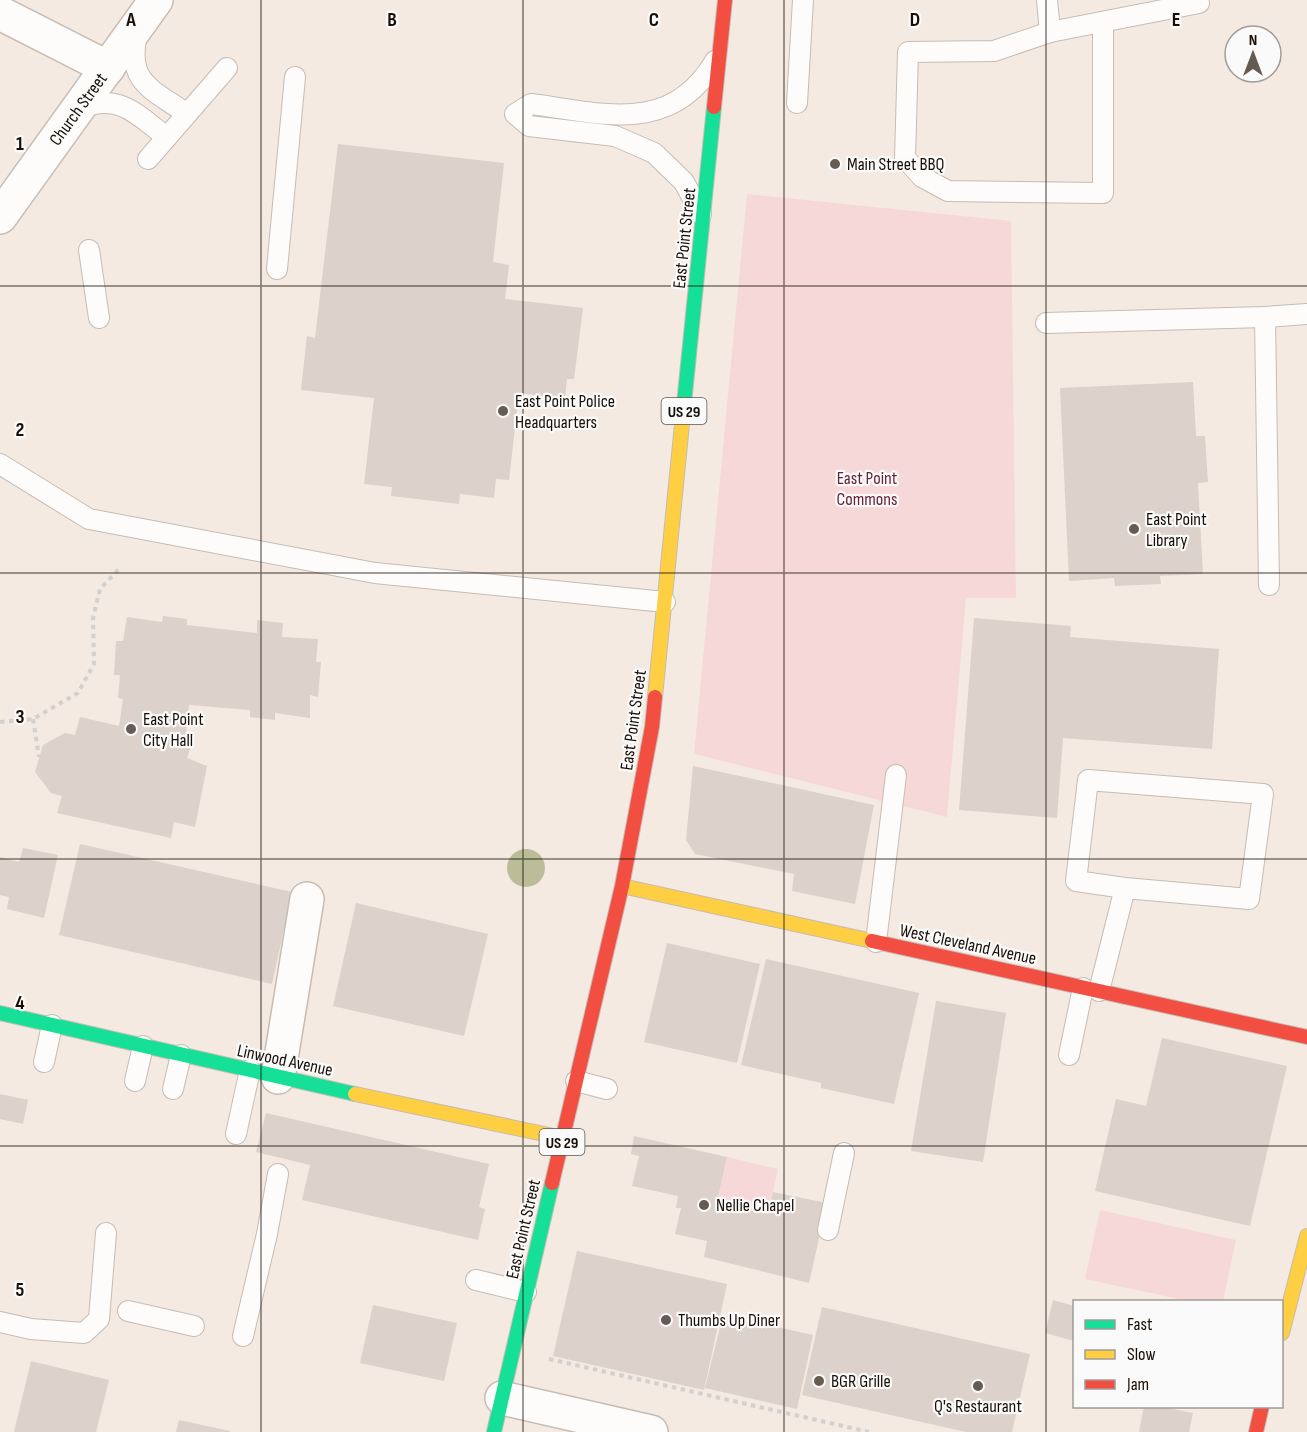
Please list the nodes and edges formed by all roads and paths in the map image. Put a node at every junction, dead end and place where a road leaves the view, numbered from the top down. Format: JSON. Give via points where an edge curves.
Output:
{"nodes":[{"id":1,"x":725,"y":0,"type":"edge"},
{"id":2,"x":803,"y":0,"type":"edge"},
{"id":3,"x":1047,"y":0,"type":"edge"},
{"id":4,"x":1198,"y":0,"type":"edge"},
{"id":5,"x":147,"y":12,"type":"edge"},
{"id":6,"x":0,"y":13,"type":"edge"},
{"id":7,"x":1103,"y":22,"type":"junction"},
{"id":8,"x":1050,"y":32,"type":"junction"},
{"id":9,"x":720,"y":52,"type":"junction"},
{"id":10,"x":108,"y":68,"type":"junction"},
{"id":11,"x":227,"y":68,"type":"dead end"},
{"id":12,"x":295,"y":77,"type":"dead end"},
{"id":13,"x":798,"y":103,"type":"dead end"},
{"id":14,"x":78,"y":109,"type":"junction"},
{"id":15,"x":187,"y":114,"type":"junction"},
{"id":16,"x":167,"y":137,"type":"junction"},
{"id":17,"x":148,"y":159,"type":"dead end"},
{"id":18,"x":0,"y":217,"type":"edge"},
{"id":19,"x":704,"y":219,"type":"junction"},
{"id":20,"x":89,"y":250,"type":"dead end"},
{"id":21,"x":277,"y":269,"type":"dead end"},
{"id":22,"x":1307,"y":314,"type":"edge"},
{"id":23,"x":1265,"y":317,"type":"junction"},
{"id":24,"x":99,"y":318,"type":"dead end"},
{"id":25,"x":1046,"y":323,"type":"dead end"},
{"id":26,"x":0,"y":464,"type":"edge"},
{"id":27,"x":120,"y":568,"type":"dead end"},
{"id":28,"x":1269,"y":585,"type":"dead end"},
{"id":29,"x":665,"y":602,"type":"junction"},
{"id":30,"x":33,"y":719,"type":"junction"},
{"id":31,"x":0,"y":722,"type":"edge"},
{"id":32,"x":39,"y":756,"type":"dead end"},
{"id":33,"x":896,"y":775,"type":"dead end"},
{"id":34,"x":622,"y":886,"type":"junction"},
{"id":35,"x":1125,"y":888,"type":"junction"},
{"id":36,"x":307,"y":899,"type":"dead end"},
{"id":37,"x":876,"y":942,"type":"junction"},
{"id":38,"x":1091,"y":989,"type":"junction"},
{"id":39,"x":0,"y":1013,"type":"edge"},
{"id":40,"x":52,"y":1025,"type":"junction"},
{"id":41,"x":1307,"y":1037,"type":"edge"},
{"id":42,"x":143,"y":1046,"type":"junction"},
{"id":43,"x":181,"y":1055,"type":"junction"},
{"id":44,"x":1069,"y":1055,"type":"dead end"},
{"id":45,"x":44,"y":1062,"type":"dead end"},
{"id":46,"x":264,"y":1074,"type":"junction"},
{"id":47,"x":135,"y":1081,"type":"dead end"},
{"id":48,"x":576,"y":1081,"type":"junction"},
{"id":49,"x":173,"y":1089,"type":"dead end"},
{"id":50,"x":607,"y":1089,"type":"dead end"},
{"id":51,"x":236,"y":1134,"type":"dead end"},
{"id":52,"x":563,"y":1138,"type":"junction"},
{"id":53,"x":844,"y":1153,"type":"dead end"},
{"id":54,"x":278,"y":1174,"type":"dead end"},
{"id":55,"x":828,"y":1230,"type":"dead end"},
{"id":56,"x":106,"y":1233,"type":"dead end"},
{"id":57,"x":1307,"y":1236,"type":"edge"},
{"id":58,"x":476,"y":1280,"type":"dead end"},
{"id":59,"x":526,"y":1292,"type":"junction"},
{"id":60,"x":128,"y":1311,"type":"dead end"},
{"id":61,"x":0,"y":1322,"type":"edge"},
{"id":62,"x":194,"y":1326,"type":"dead end"},
{"id":63,"x":1283,"y":1326,"type":"edge"},
{"id":64,"x":243,"y":1336,"type":"dead end"},
{"id":65,"x":549,"y":1359,"type":"dead end"},
{"id":66,"x":502,"y":1398,"type":"junction"},
{"id":67,"x":1262,"y":1408,"type":"edge"},
{"id":68,"x":494,"y":1432,"type":"edge"},
{"id":69,"x":651,"y":1432,"type":"edge"},
{"id":70,"x":869,"y":1432,"type":"edge"},
{"id":71,"x":1256,"y":1432,"type":"edge"}],
"edges":[{"from":1,"to":9,"type":"main road","name":"East Point Street","number":"US 29"},
{"from":2,"to":13,"type":"lane"},
{"from":3,"to":8,"type":"lane"},
{"from":4,"to":7,"type":"lane","via":[[1199,3]]},
{"from":5,"to":10,"type":"street","name":"Church Street"},
{"from":5,"to":15,"type":"lane","via":[[134,47],[134,65],[142,82]]},
{"from":6,"to":10,"type":"street"},
{"from":7,"to":8,"type":"lane"},
{"from":7,"to":8,"type":"lane","via":[[1103,193],[948,191],[922,177],[905,158],[908,52],[994,51]]},
{"from":9,"to":19,"type":"main road","name":"East Point Street","number":"US 29"},
{"from":9,"to":19,"type":"lane","via":[[704,80],[680,100],[651,113],[619,115],[531,104],[515,114],[529,126],[615,136],[654,153],[684,182]]},
{"from":10,"to":14,"type":"street","name":"Church Street"},
{"from":11,"to":15,"type":"lane"},
{"from":12,"to":21,"type":"lane"},
{"from":14,"to":16,"type":"lane","via":[[92,103],[112,102],[124,106]]},
{"from":14,"to":18,"type":"street","name":"Church Street"},
{"from":15,"to":16,"type":"lane"},
{"from":16,"to":17,"type":"lane"},
{"from":19,"to":29,"type":"main road","name":"East Point Street","number":"US 29"},
{"from":20,"to":24,"type":"lane"},
{"from":22,"to":23,"type":"lane"},
{"from":23,"to":25,"type":"lane"},
{"from":23,"to":28,"type":"lane"},
{"from":26,"to":29,"type":"lane","via":[[89,519],[375,573]]},
{"from":27,"to":30,"type":"path","via":[[100,589],[93,618],[94,664],[78,693]]},
{"from":29,"to":34,"type":"main road","name":"East Point Street","number":"US 29","via":[[652,727]]},
{"from":30,"to":31,"type":"path"},
{"from":30,"to":32,"type":"path"},
{"from":33,"to":37,"type":"lane"},
{"from":34,"to":37,"type":"main road","name":"West Cleveland Avenue"},
{"from":34,"to":48,"type":"main road","name":"East Point Street","number":"US 29"},
{"from":35,"to":35,"type":"lane","via":[[1249,899],[1263,794],[1088,780],[1076,882]]},
{"from":35,"to":38,"type":"lane"},
{"from":36,"to":46,"type":"street"},
{"from":37,"to":38,"type":"main road","name":"West Cleveland Avenue"},
{"from":38,"to":41,"type":"main road","name":"West Cleveland Avenue"},
{"from":38,"to":44,"type":"lane"},
{"from":39,"to":40,"type":"main road","name":"Linwood Avenue"},
{"from":40,"to":42,"type":"main road","name":"Linwood Avenue"},
{"from":40,"to":45,"type":"lane"},
{"from":42,"to":43,"type":"main road","name":"Linwood Avenue"},
{"from":42,"to":47,"type":"lane"},
{"from":43,"to":46,"type":"main road","name":"Linwood Avenue"},
{"from":43,"to":49,"type":"lane"},
{"from":46,"to":51,"type":"lane"},
{"from":46,"to":52,"type":"main road","name":"Linwood Avenue"},
{"from":48,"to":50,"type":"lane"},
{"from":48,"to":52,"type":"main road","name":"East Point Street","number":"US 29"},
{"from":52,"to":59,"type":"main road","name":"East Point Street","number":"US 29"},
{"from":53,"to":55,"type":"lane"},
{"from":54,"to":64,"type":"lane"},
{"from":56,"to":61,"type":"lane","via":[[99,1319],[84,1334]]},
{"from":57,"to":63,"type":"main road"},
{"from":58,"to":59,"type":"lane"},
{"from":59,"to":66,"type":"main road","name":"East Point Street","number":"US 29"},
{"from":60,"to":62,"type":"lane"},
{"from":65,"to":70,"type":"path"},
{"from":66,"to":68,"type":"main road","name":"East Point Street","number":"US 29"},
{"from":66,"to":69,"type":"street"},
{"from":67,"to":71,"type":"main road"}]}
